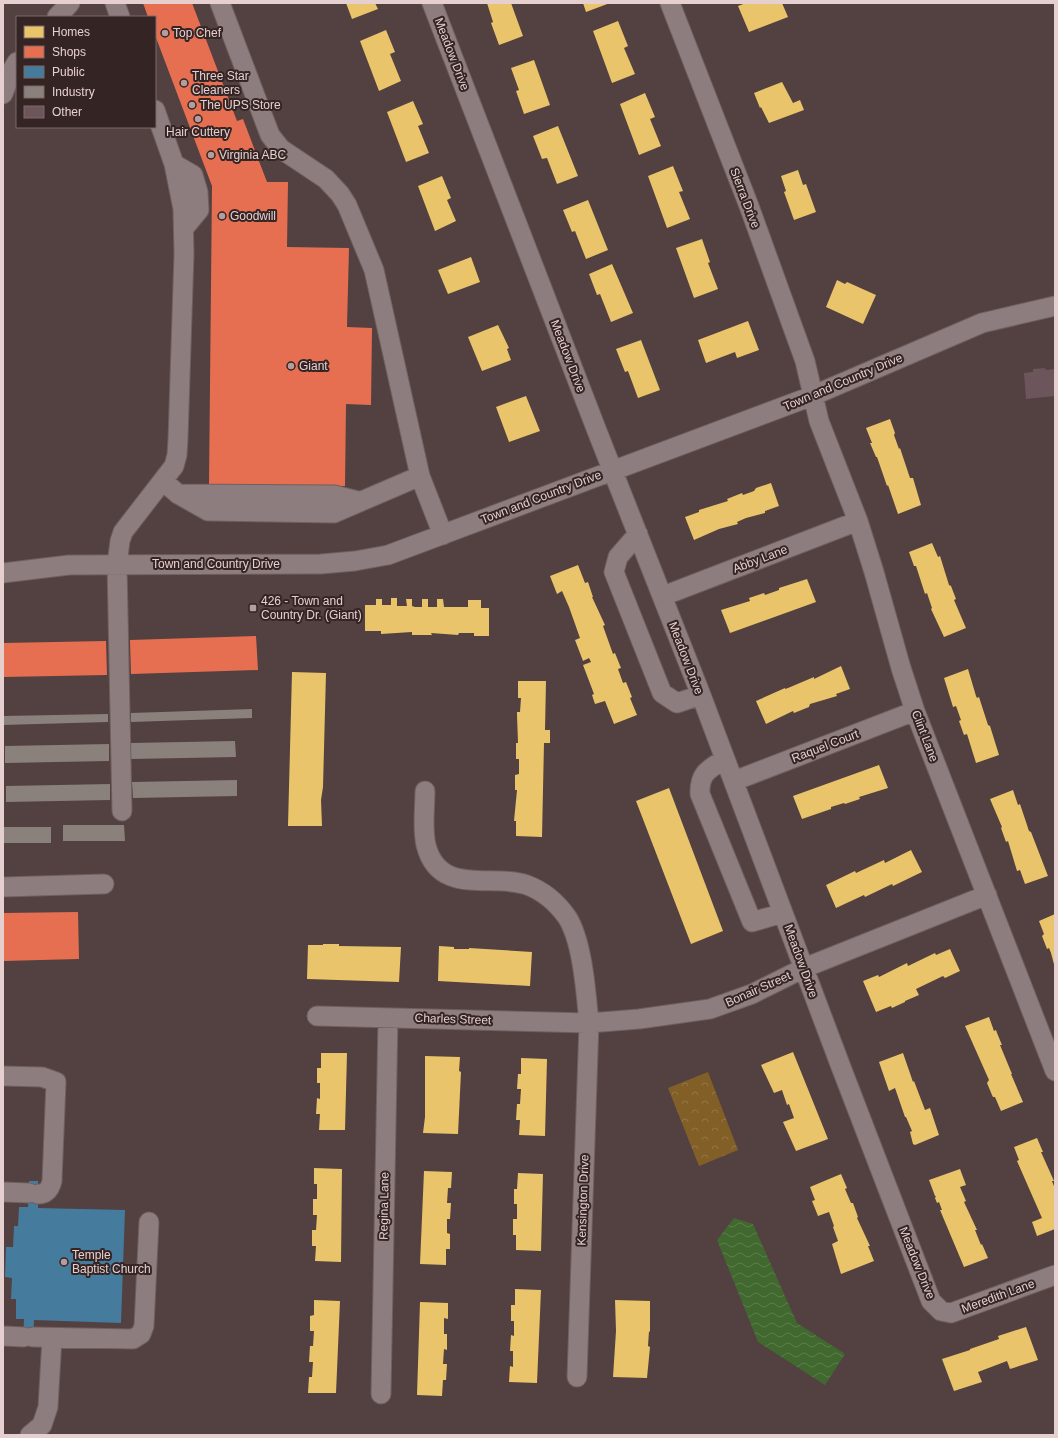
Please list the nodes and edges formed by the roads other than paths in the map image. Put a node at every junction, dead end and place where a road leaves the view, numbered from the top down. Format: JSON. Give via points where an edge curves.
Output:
{"nodes":[{"id":1,"x":70,"y":3,"type":"edge"},
{"id":2,"x":115,"y":3,"type":"edge"},
{"id":3,"x":220,"y":3,"type":"edge"},
{"id":4,"x":432,"y":3,"type":"edge"},
{"id":5,"x":670,"y":3,"type":"edge"},
{"id":6,"x":58,"y":16,"type":"edge"},
{"id":7,"x":120,"y":16,"type":"edge"},
{"id":8,"x":16,"y":64,"type":"edge"},
{"id":9,"x":3,"y":94,"type":"edge"},
{"id":10,"x":156,"y":113,"type":"edge"},
{"id":11,"x":1055,"y":306,"type":"edge"},
{"id":12,"x":812,"y":396,"type":"junction"},
{"id":13,"x":612,"y":469,"type":"junction"},
{"id":14,"x":420,"y":476,"type":"junction"},
{"id":15,"x":163,"y":481,"type":"junction"},
{"id":16,"x":858,"y":521,"type":"junction"},
{"id":17,"x":638,"y":534,"type":"junction"},
{"id":18,"x":443,"y":535,"type":"junction"},
{"id":19,"x":117,"y":564,"type":"junction"},
{"id":20,"x":3,"y":573,"type":"edge"},
{"id":21,"x":663,"y":596,"type":"junction"},
{"id":22,"x":701,"y":695,"type":"junction"},
{"id":23,"x":916,"y":711,"type":"junction"},
{"id":24,"x":725,"y":759,"type":"junction"},
{"id":25,"x":734,"y":781,"type":"junction"},
{"id":26,"x":425,"y":791,"type":"dead end"},
{"id":27,"x":122,"y":811,"type":"dead end"},
{"id":28,"x":104,"y":884,"type":"dead end"},
{"id":29,"x":3,"y":887,"type":"edge"},
{"id":30,"x":986,"y":895,"type":"junction"},
{"id":31,"x":783,"y":913,"type":"junction"},
{"id":32,"x":804,"y":968,"type":"junction"},
{"id":33,"x":317,"y":1016,"type":"dead end"},
{"id":34,"x":388,"y":1018,"type":"junction"},
{"id":35,"x":589,"y":1023,"type":"junction"},
{"id":36,"x":1055,"y":1071,"type":"edge"},
{"id":37,"x":3,"y":1076,"type":"edge"},
{"id":38,"x":3,"y":1192,"type":"edge"},
{"id":39,"x":149,"y":1222,"type":"dead end"},
{"id":40,"x":1055,"y":1275,"type":"edge"},
{"id":41,"x":941,"y":1311,"type":"joint"},
{"id":42,"x":3,"y":1336,"type":"edge"},
{"id":43,"x":36,"y":1337,"type":"junction"},
{"id":44,"x":577,"y":1377,"type":"dead end"},
{"id":45,"x":381,"y":1394,"type":"dead end"},
{"id":46,"x":30,"y":1435,"type":"edge"}],
"edges":[{"from":1,"to":6,"type":"street"},
{"from":2,"to":7,"type":"street"},
{"from":3,"to":14,"type":"street","via":[[270,135],[280,149],[326,179],[347,205],[374,270]]},
{"from":4,"to":13,"type":"street","name":"Meadow Drive"},
{"from":5,"to":12,"type":"street","name":"Sierra Drive","via":[[749,206],[805,361]]},
{"from":8,"to":9,"type":"street"},
{"from":10,"to":15,"type":"street","via":[[174,164],[181,195],[184,228],[177,455],[174,466]]},
{"from":11,"to":12,"type":"street","name":"Town and Country Drive","via":[[982,323]]},
{"from":12,"to":13,"type":"street","name":"Town and Country Drive"},
{"from":12,"to":16,"type":"street","name":"Clint Lane","via":[[819,421]]},
{"from":13,"to":17,"type":"street","name":"Meadow Drive"},
{"from":13,"to":18,"type":"street","name":"Town and Country Drive"},
{"from":14,"to":15,"type":"street","via":[[358,501],[334,495],[178,494]]},
{"from":14,"to":18,"type":"street"},
{"from":15,"to":19,"type":"street","via":[[123,532]]},
{"from":16,"to":21,"type":"street","name":"Abby Lane"},
{"from":16,"to":23,"type":"street","name":"Clint Lane"},
{"from":17,"to":21,"type":"street","name":"Meadow Drive"},
{"from":17,"to":22,"type":"street","via":[[618,556],[614,572],[662,693],[677,703]]},
{"from":18,"to":19,"type":"street","name":"Town and Country Drive","via":[[388,555],[355,561],[321,564]]},
{"from":19,"to":20,"type":"street","name":"Town and Country Drive","via":[[69,565]]},
{"from":19,"to":27,"type":"street"},
{"from":21,"to":22,"type":"street","name":"Meadow Drive"},
{"from":22,"to":24,"type":"street","name":"Meadow Drive"},
{"from":23,"to":25,"type":"street","name":"Raquel Court"},
{"from":23,"to":30,"type":"street","name":"Clint Lane"},
{"from":24,"to":25,"type":"street","name":"Meadow Drive"},
{"from":24,"to":31,"type":"street","via":[[705,772],[699,783],[700,794],[752,922]]},
{"from":25,"to":31,"type":"street","name":"Meadow Drive"},
{"from":26,"to":35,"type":"street","name":"Kensington Drive","via":[[426,846],[431,859],[440,869],[452,877],[465,881],[527,885],[556,904],[567,918],[575,934],[586,987]]},
{"from":28,"to":29,"type":"street"},
{"from":30,"to":32,"type":"street","name":"Bonair Street"},
{"from":30,"to":36,"type":"street","name":"Clint Lane"},
{"from":31,"to":32,"type":"street","name":"Meadow Drive"},
{"from":32,"to":35,"type":"street","name":"Bonair Street","via":[[752,994],[710,1009]]},
{"from":32,"to":41,"type":"street","name":"Meadow Drive","via":[[931,1301]]},
{"from":33,"to":34,"type":"street","name":"Charles Street"},
{"from":34,"to":35,"type":"street","name":"Charles Street"},
{"from":34,"to":45,"type":"street","name":"Regina Lane"},
{"from":35,"to":44,"type":"street","name":"Kensington Drive"},
{"from":37,"to":38,"type":"street","via":[[42,1077],[56,1082],[52,1181],[49,1190],[43,1194]]},
{"from":39,"to":43,"type":"street","via":[[144,1326],[141,1334],[134,1340]]},
{"from":40,"to":41,"type":"street","name":"Meredith Lane","via":[[952,1313]]},
{"from":42,"to":43,"type":"street"},
{"from":43,"to":46,"type":"street","via":[[48,1407],[42,1425]]}]}
